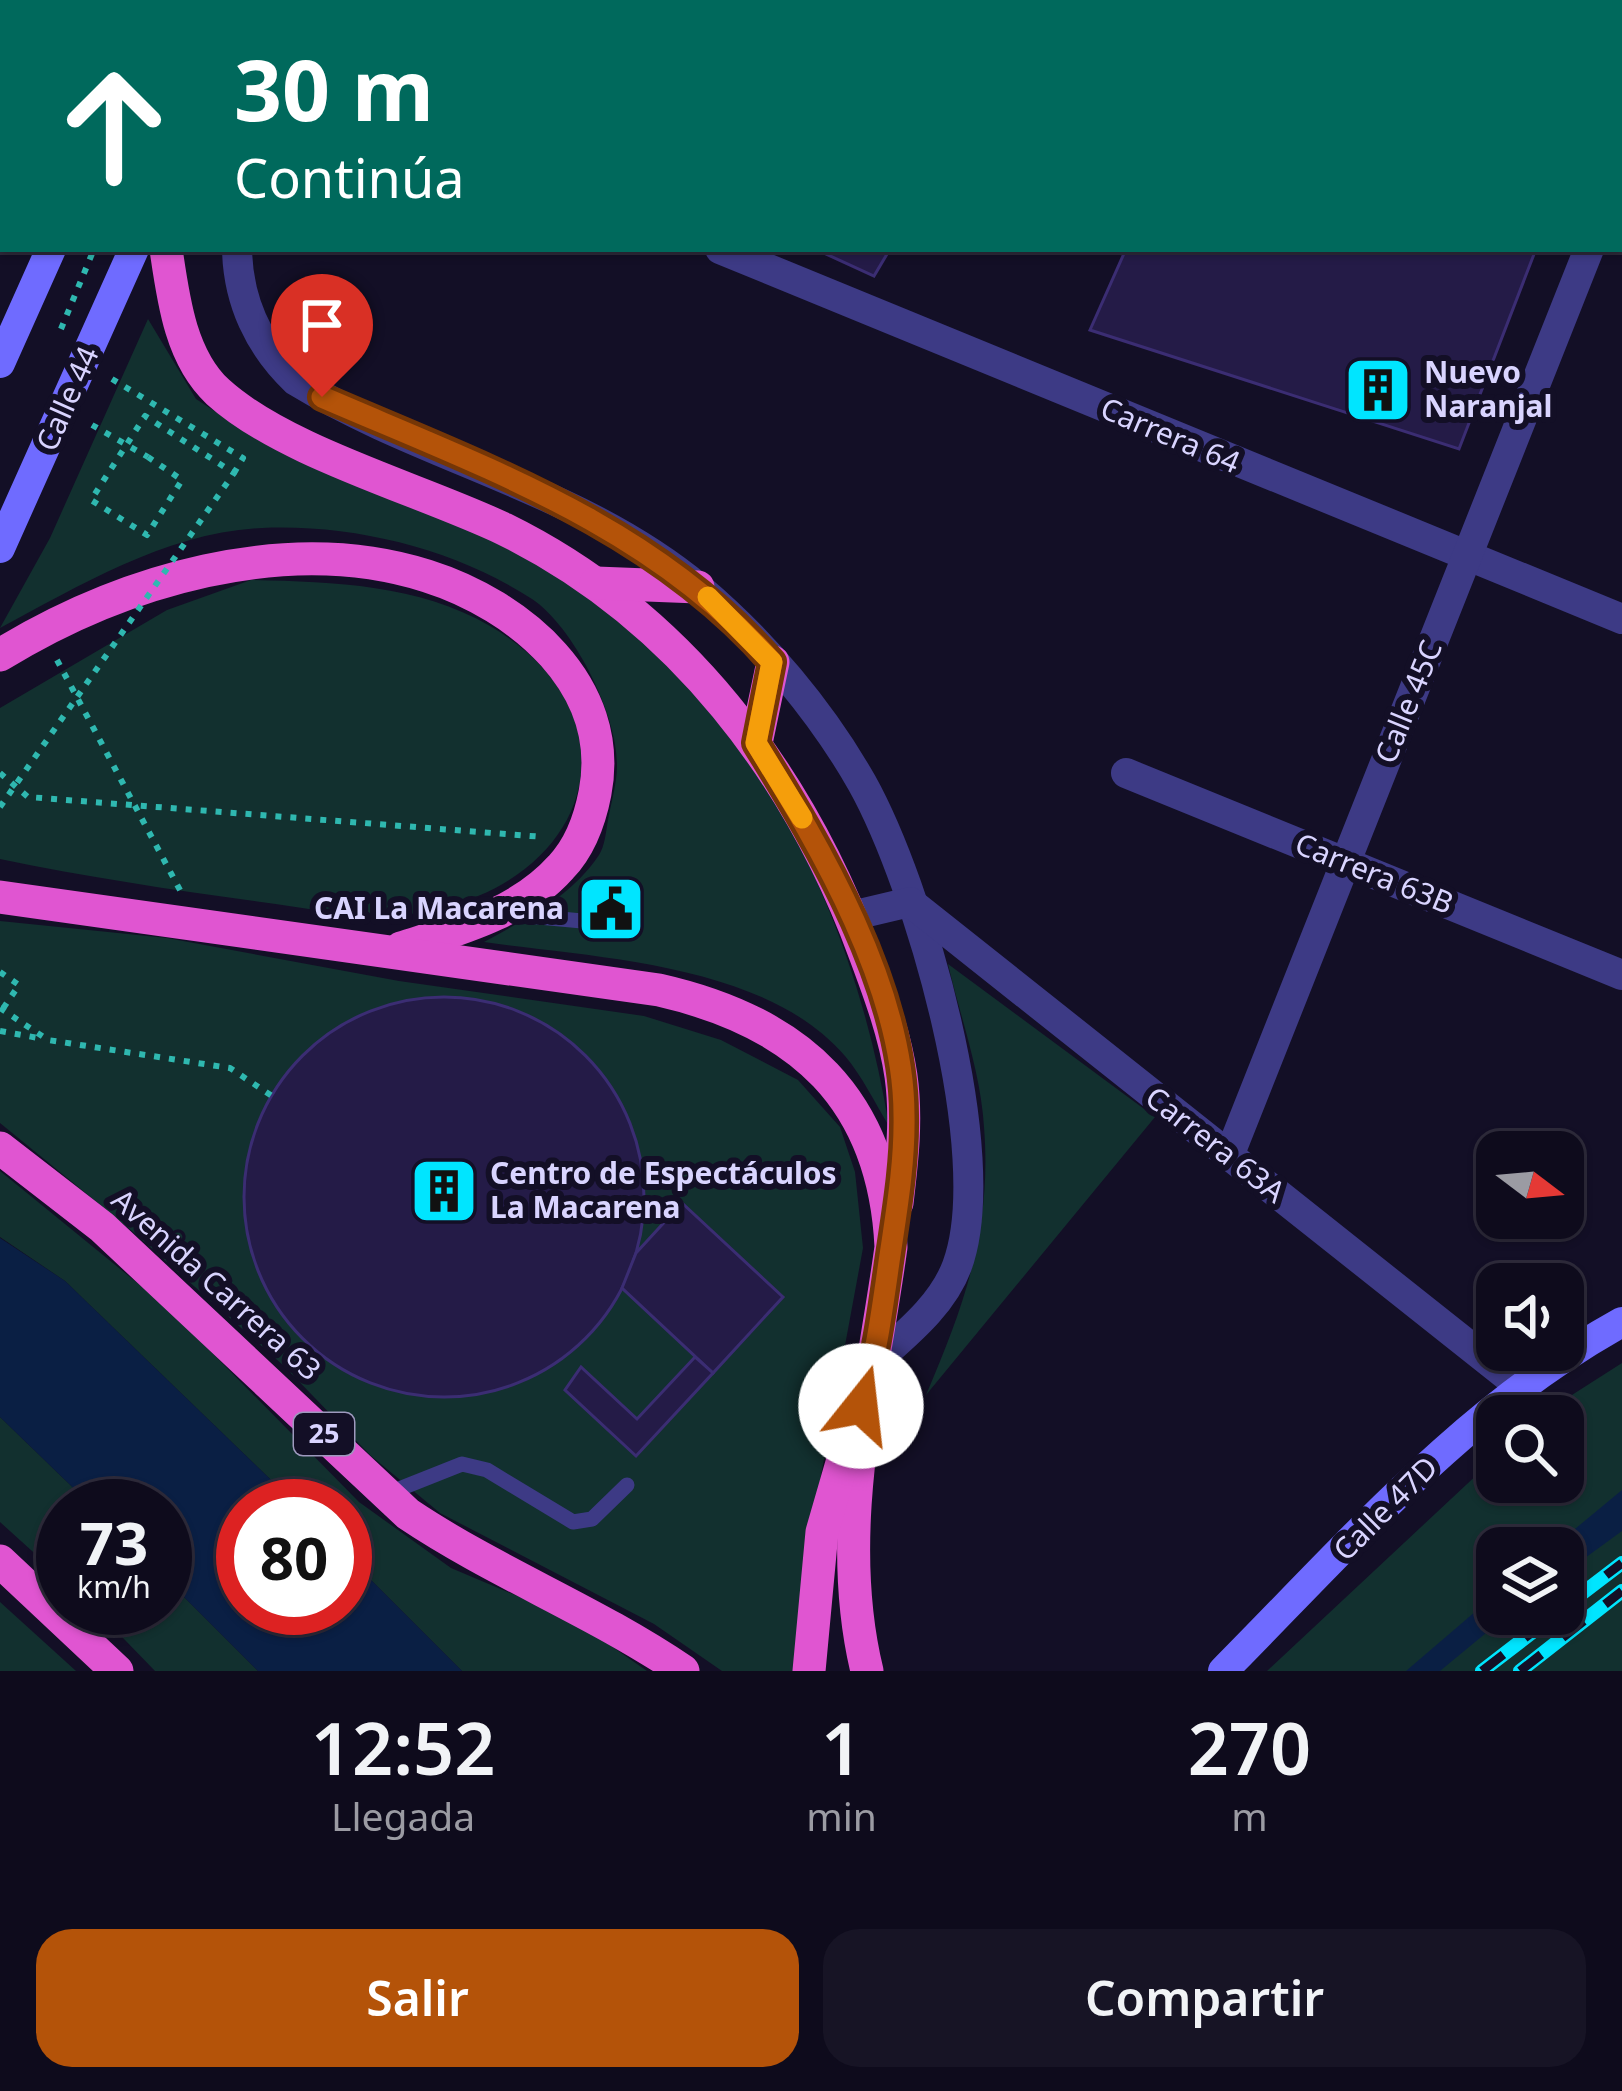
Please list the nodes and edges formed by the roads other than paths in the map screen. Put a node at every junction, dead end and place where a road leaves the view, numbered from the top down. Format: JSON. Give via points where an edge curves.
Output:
{"nodes":[{"id":1,"x":50,"y":252,"type":"edge"},
{"id":2,"x":133,"y":252,"type":"edge"},
{"id":3,"x":167,"y":252,"type":"edge"},
{"id":4,"x":238,"y":252,"type":"edge"},
{"id":5,"x":727,"y":252,"type":"edge"},
{"id":6,"x":1588,"y":252,"type":"edge"},
{"id":7,"x":0,"y":364,"type":"edge"},
{"id":8,"x":0,"y":548,"type":"edge"},
{"id":9,"x":1466,"y":559,"type":"junction"},
{"id":10,"x":596,"y":583,"type":"junction"},
{"id":11,"x":698,"y":587,"type":"junction"},
{"id":12,"x":1622,"y":620,"type":"edge"},
{"id":13,"x":0,"y":655,"type":"edge"},
{"id":14,"x":772,"y":662,"type":"junction"},
{"id":15,"x":756,"y":743,"type":"junction"},
{"id":16,"x":1126,"y":773,"type":"dead end"},
{"id":17,"x":1345,"y":862,"type":"junction"},
{"id":18,"x":0,"y":880,"type":"edge"},
{"id":19,"x":0,"y":897,"type":"edge"},
{"id":20,"x":910,"y":902,"type":"junction"},
{"id":21,"x":83,"y":908,"type":"junction"},
{"id":22,"x":500,"y":913,"type":"junction"},
{"id":23,"x":851,"y":916,"type":"junction"},
{"id":24,"x":582,"y":921,"type":"dead end"},
{"id":25,"x":391,"y":952,"type":"junction"},
{"id":26,"x":1622,"y":975,"type":"edge"},
{"id":27,"x":0,"y":1148,"type":"edge"},
{"id":28,"x":1229,"y":1156,"type":"junction"},
{"id":29,"x":892,"y":1246,"type":"junction"},
{"id":30,"x":1622,"y":1322,"type":"edge"},
{"id":31,"x":875,"y":1362,"type":"junction"},
{"id":32,"x":1521,"y":1387,"type":"junction"},
{"id":33,"x":627,"y":1485,"type":"dead end"},
{"id":34,"x":386,"y":1495,"type":"junction"},
{"id":35,"x":0,"y":1561,"type":"edge"},
{"id":36,"x":117,"y":1671,"type":"edge"},
{"id":37,"x":683,"y":1671,"type":"edge"},
{"id":38,"x":809,"y":1671,"type":"edge"},
{"id":39,"x":867,"y":1671,"type":"edge"},
{"id":40,"x":1223,"y":1671,"type":"edge"}],
"edges":[{"from":1,"to":7,"type":"main road"},
{"from":2,"to":8,"type":"main road","name":"Calle 44"},
{"from":3,"to":10,"type":"highway","via":[[182,331],[215,390],[255,418],[506,530]]},
{"from":4,"to":11,"type":"street","name":"Carrera 63A","via":[[249,317],[275,362],[322,397],[589,516]]},
{"from":5,"to":9,"type":"street","name":"Carrera 64"},
{"from":6,"to":9,"type":"street","name":"Calle 45C"},
{"from":9,"to":12,"type":"street","name":"Carrera 64"},
{"from":9,"to":17,"type":"street","name":"Calle 45C"},
{"from":10,"to":11,"type":"highway"},
{"from":10,"to":15,"type":"highway","via":[[664,638]]},
{"from":11,"to":14,"type":"street","name":"Carrera 63A"},
{"from":13,"to":22,"type":"highway","via":[[76,612],[198,572],[315,562],[426,576],[499,608],[529,629],[577,686],[598,758],[579,840],[549,880]]},
{"from":14,"to":15,"type":"highway"},
{"from":14,"to":20,"type":"street","name":"Carrera 63A","via":[[865,788]]},
{"from":15,"to":23,"type":"highway"},
{"from":16,"to":17,"type":"street","name":"Carrera 63B"},
{"from":17,"to":26,"type":"street","name":"Carrera 63B"},
{"from":17,"to":28,"type":"street","name":"Calle 45C"},
{"from":18,"to":21,"type":"main road"},
{"from":19,"to":21,"type":"highway"},
{"from":20,"to":23,"type":"street"},
{"from":20,"to":28,"type":"street","name":"Carrera 63A"},
{"from":20,"to":31,"type":"street","name":"Carrera 63A","via":[[951,1042],[967,1224],[944,1293]]},
{"from":21,"to":25,"type":"highway"},
{"from":22,"to":24,"type":"lane"},
{"from":22,"to":25,"type":"highway"},
{"from":23,"to":29,"type":"highway","via":[[901,1074],[903,1152]]},
{"from":25,"to":29,"type":"highway","via":[[686,996],[790,1043],[848,1097],[869,1133]]},
{"from":27,"to":34,"type":"highway","name":"Avenida Carrera 63","number":"25","via":[[120,1243]]},
{"from":28,"to":32,"type":"street","name":"Carrera 63A"},
{"from":29,"to":31,"type":"highway"},
{"from":30,"to":32,"type":"main road","name":"Calle 47D"},
{"from":31,"to":38,"type":"highway","via":[[822,1532]]},
{"from":31,"to":39,"type":"highway","via":[[851,1541]]},
{"from":32,"to":40,"type":"main road","name":"Calle 47D","via":[[1433,1461]]},
{"from":33,"to":34,"type":"lane","via":[[592,1519],[573,1522],[487,1470],[462,1464]]},
{"from":34,"to":37,"type":"highway","name":"Avenida Carrera 63","number":"25","via":[[448,1540]]},
{"from":35,"to":36,"type":"highway"}]}
